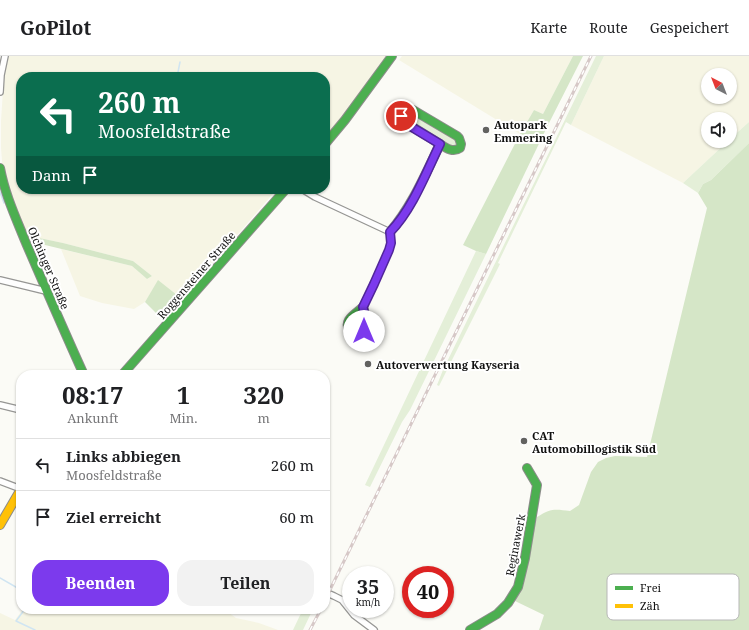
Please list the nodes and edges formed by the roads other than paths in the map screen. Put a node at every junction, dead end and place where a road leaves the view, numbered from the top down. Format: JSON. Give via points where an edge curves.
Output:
{"nodes":[{"id":1,"x":5,"y":56,"type":"edge"},
{"id":2,"x":392,"y":56,"type":"edge"},
{"id":3,"x":0,"y":92,"type":"edge"},
{"id":4,"x":330,"y":138,"type":"edge"},
{"id":5,"x":440,"y":144,"type":"junction"},
{"id":6,"x":0,"y":168,"type":"edge"},
{"id":7,"x":281,"y":194,"type":"edge"},
{"id":8,"x":310,"y":194,"type":"edge"},
{"id":9,"x":390,"y":232,"type":"junction"},
{"id":10,"x":0,"y":280,"type":"edge"},
{"id":11,"x":46,"y":291,"type":"junction"},
{"id":12,"x":363,"y":307,"type":"dead end"},
{"id":13,"x":82,"y":370,"type":"edge"},
{"id":14,"x":126,"y":370,"type":"edge"},
{"id":15,"x":0,"y":405,"type":"edge"},
{"id":16,"x":16,"y":409,"type":"edge"},
{"id":17,"x":527,"y":468,"type":"dead end"},
{"id":18,"x":0,"y":481,"type":"edge"},
{"id":19,"x":16,"y":487,"type":"edge"},
{"id":20,"x":16,"y":498,"type":"edge"},
{"id":21,"x":0,"y":525,"type":"edge"},
{"id":22,"x":330,"y":594,"type":"edge"},
{"id":23,"x":374,"y":630,"type":"edge"},
{"id":24,"x":470,"y":630,"type":"edge"}],
"edges":[{"from":1,"to":3,"type":"street"},
{"from":2,"to":4,"type":"street"},
{"from":5,"to":5,"type":"street","via":[[452,151],[459,148],[462,142],[460,138],[414,110],[407,109],[401,116],[403,121]]},
{"from":5,"to":9,"type":"street","via":[[416,195]]},
{"from":6,"to":11,"type":"street","name":"Olchinger Straße","via":[[7,196]]},
{"from":7,"to":14,"type":"street","name":"Roggensteiner Straße"},
{"from":8,"to":9,"type":"street"},
{"from":9,"to":12,"type":"street","via":[[389,250]]},
{"from":10,"to":11,"type":"street"},
{"from":11,"to":13,"type":"street","name":"Olchinger Straße"},
{"from":15,"to":16,"type":"street"},
{"from":17,"to":24,"type":"street","name":"Reginawerk","via":[[537,485],[518,587],[497,614]]},
{"from":18,"to":19,"type":"street"},
{"from":20,"to":21,"type":"street"},
{"from":22,"to":23,"type":"street","via":[[342,600],[354,615]]}]}
